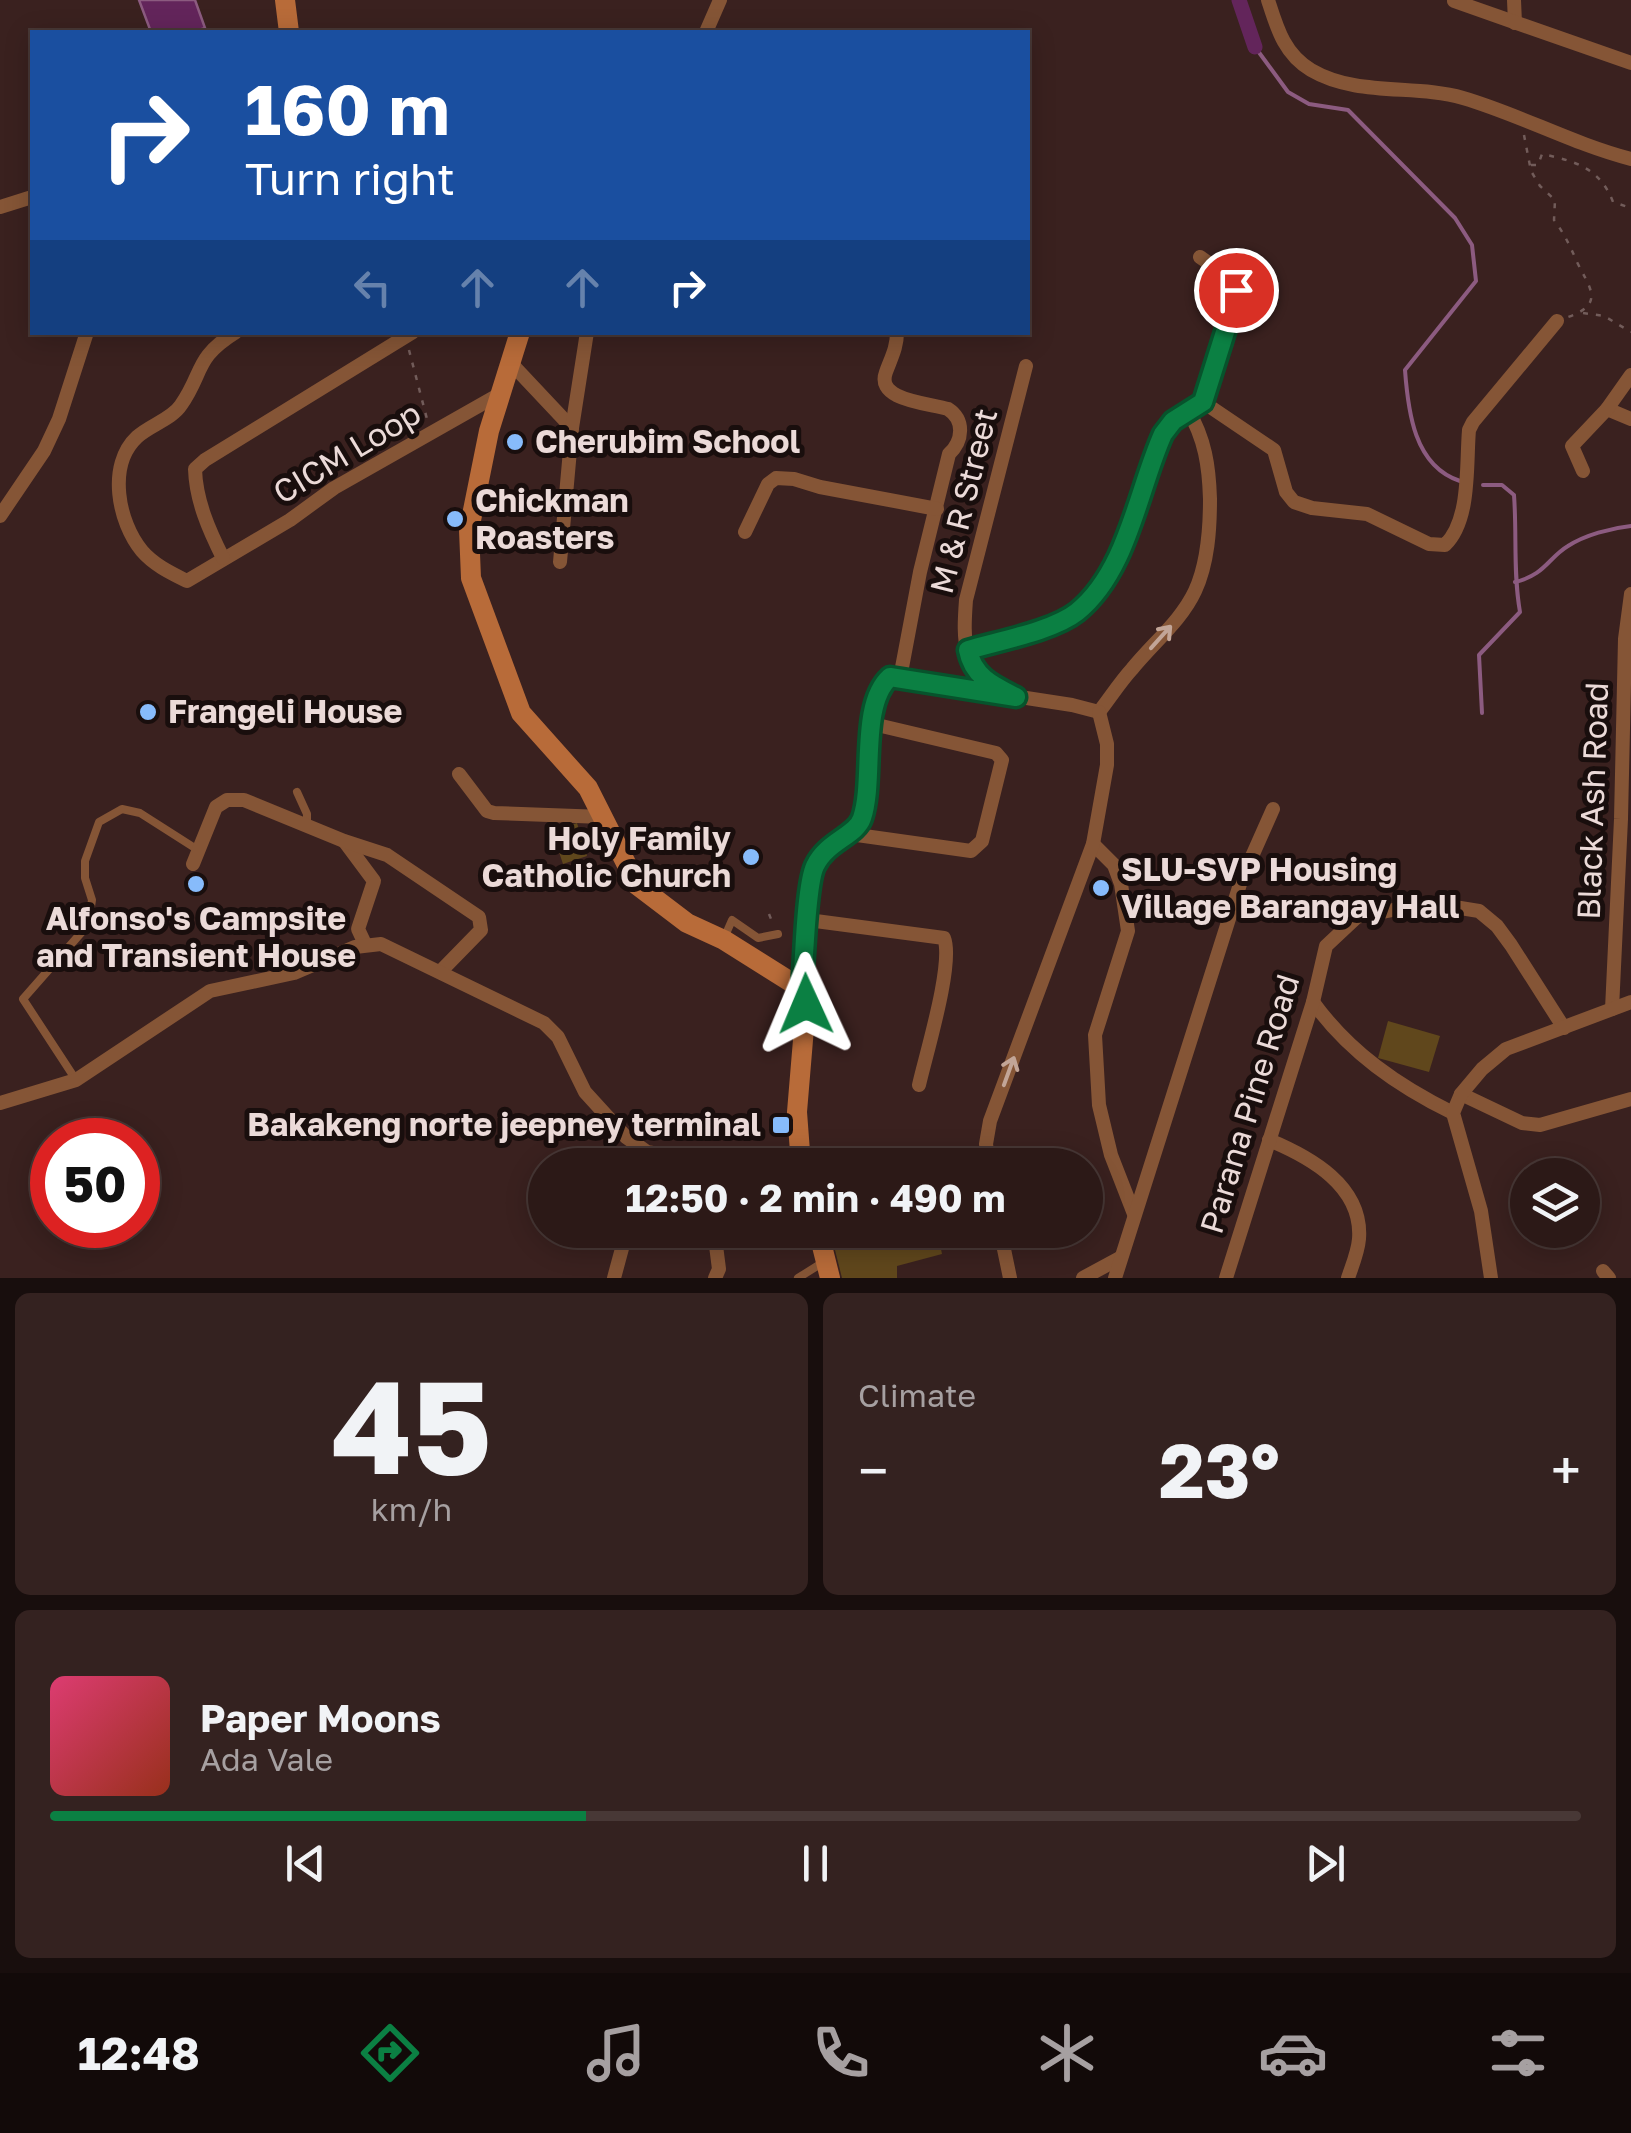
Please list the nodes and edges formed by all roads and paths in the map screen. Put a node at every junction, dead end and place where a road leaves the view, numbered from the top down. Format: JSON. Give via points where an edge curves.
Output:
{"nodes":[{"id":1,"x":285,"y":0,"type":"edge"},
{"id":2,"x":720,"y":0,"type":"edge"},
{"id":3,"x":1268,"y":0,"type":"edge"},
{"id":4,"x":1514,"y":0,"type":"edge"},
{"id":5,"x":1454,"y":2,"type":"edge"},
{"id":6,"x":1514,"y":22,"type":"junction"},
{"id":7,"x":289,"y":30,"type":"edge"},
{"id":8,"x":707,"y":30,"type":"edge"},
{"id":9,"x":1631,"y":63,"type":"edge"},
{"id":10,"x":1522,"y":118,"type":"junction"},
{"id":11,"x":1631,"y":159,"type":"edge"},
{"id":12,"x":1530,"y":166,"type":"junction"},
{"id":13,"x":30,"y":198,"type":"edge"},
{"id":14,"x":0,"y":207,"type":"edge"},
{"id":15,"x":1631,"y":208,"type":"edge"},
{"id":16,"x":1200,"y":257,"type":"dead end"},
{"id":17,"x":1581,"y":312,"type":"junction"},
{"id":18,"x":1557,"y":321,"type":"joint"},
{"id":19,"x":1631,"y":332,"type":"edge"},
{"id":20,"x":85,"y":335,"type":"edge"},
{"id":21,"x":232,"y":335,"type":"edge"},
{"id":22,"x":407,"y":335,"type":"edge"},
{"id":23,"x":409,"y":335,"type":"edge"},
{"id":24,"x":519,"y":335,"type":"edge"},
{"id":25,"x":587,"y":335,"type":"edge"},
{"id":26,"x":896,"y":335,"type":"edge"},
{"id":27,"x":509,"y":361,"type":"junction"},
{"id":28,"x":1026,"y":366,"type":"dead end"},
{"id":29,"x":1631,"y":375,"type":"edge"},
{"id":30,"x":498,"y":395,"type":"junction"},
{"id":31,"x":1203,"y":402,"type":"junction"},
{"id":32,"x":1607,"y":408,"type":"junction"},
{"id":33,"x":1188,"y":410,"type":"junction"},
{"id":34,"x":1631,"y":419,"type":"edge"},
{"id":35,"x":572,"y":428,"type":"junction"},
{"id":36,"x":431,"y":435,"type":"junction"},
{"id":37,"x":1583,"y":471,"type":"dead end"},
{"id":38,"x":937,"y":509,"type":"junction"},
{"id":39,"x":0,"y":516,"type":"edge"},
{"id":40,"x":745,"y":532,"type":"dead end"},
{"id":41,"x":223,"y":558,"type":"junction"},
{"id":42,"x":560,"y":562,"type":"dead end"},
{"id":43,"x":1631,"y":594,"type":"edge"},
{"id":44,"x":968,"y":650,"type":"junction"},
{"id":45,"x":900,"y":678,"type":"junction"},
{"id":46,"x":1016,"y":697,"type":"junction"},
{"id":47,"x":1099,"y":712,"type":"junction"},
{"id":48,"x":873,"y":724,"type":"junction"},
{"id":49,"x":459,"y":774,"type":"dead end"},
{"id":50,"x":297,"y":792,"type":"dead end"},
{"id":51,"x":1273,"y":809,"type":"dead end"},
{"id":52,"x":603,"y":816,"type":"junction"},
{"id":53,"x":307,"y":825,"type":"junction"},
{"id":54,"x":850,"y":834,"type":"junction"},
{"id":55,"x":344,"y":841,"type":"junction"},
{"id":56,"x":1093,"y":844,"type":"junction"},
{"id":57,"x":196,"y":857,"type":"joint"},
{"id":58,"x":808,"y":920,"type":"junction"},
{"id":59,"x":778,"y":934,"type":"dead end"},
{"id":60,"x":724,"y":940,"type":"junction"},
{"id":61,"x":365,"y":944,"type":"junction"},
{"id":62,"x":441,"y":971,"type":"junction"},
{"id":63,"x":802,"y":989,"type":"junction"},
{"id":64,"x":1313,"y":1002,"type":"junction"},
{"id":65,"x":1631,"y":1002,"type":"edge"},
{"id":66,"x":1612,"y":1010,"type":"junction"},
{"id":67,"x":1564,"y":1028,"type":"junction"},
{"id":68,"x":76,"y":1080,"type":"junction"},
{"id":69,"x":919,"y":1085,"type":"dead end"},
{"id":70,"x":1461,"y":1094,"type":"junction"},
{"id":71,"x":1631,"y":1099,"type":"edge"},
{"id":72,"x":0,"y":1102,"type":"edge"},
{"id":73,"x":1453,"y":1113,"type":"junction"},
{"id":74,"x":1268,"y":1140,"type":"junction"},
{"id":75,"x":636,"y":1148,"type":"edge"},
{"id":76,"x":800,"y":1148,"type":"edge"},
{"id":77,"x":987,"y":1148,"type":"edge"},
{"id":78,"x":1134,"y":1214,"type":"junction"},
{"id":79,"x":622,"y":1248,"type":"edge"},
{"id":80,"x":716,"y":1248,"type":"edge"},
{"id":81,"x":1004,"y":1248,"type":"edge"},
{"id":82,"x":1120,"y":1258,"type":"junction"},
{"id":83,"x":828,"y":1269,"type":"edge"},
{"id":84,"x":614,"y":1278,"type":"edge"},
{"id":85,"x":715,"y":1278,"type":"edge"},
{"id":86,"x":798,"y":1278,"type":"edge"},
{"id":87,"x":1010,"y":1278,"type":"edge"},
{"id":88,"x":1083,"y":1278,"type":"edge"},
{"id":89,"x":1114,"y":1278,"type":"edge"},
{"id":90,"x":1226,"y":1278,"type":"edge"},
{"id":91,"x":1348,"y":1278,"type":"edge"},
{"id":92,"x":1491,"y":1278,"type":"edge"}],
"edges":[{"from":1,"to":7,"type":"main road"},
{"from":2,"to":8,"type":"street"},
{"from":3,"to":10,"type":"street","via":[[1282,42],[1313,72],[1459,96]]},
{"from":4,"to":6,"type":"street"},
{"from":5,"to":6,"type":"street"},
{"from":6,"to":9,"type":"street"},
{"from":10,"to":11,"type":"street"},
{"from":10,"to":12,"type":"path"},
{"from":12,"to":15,"type":"path","via":[[1542,154],[1584,164],[1613,202]]},
{"from":12,"to":17,"type":"path","via":[[1556,200],[1554,220],[1593,288]]},
{"from":13,"to":14,"type":"street"},
{"from":16,"to":31,"type":"street","via":[[1227,276],[1236,297]]},
{"from":17,"to":18,"type":"path"},
{"from":17,"to":19,"type":"path"},
{"from":18,"to":31,"type":"street","via":[[1473,422],[1462,507],[1445,545],[1366,514],[1294,502],[1274,450]]},
{"from":20,"to":39,"type":"street","via":[[44,451]]},
{"from":21,"to":41,"type":"street","name":"CICM Loop","via":[[203,358],[180,408],[134,438],[118,491],[142,550],[165,570],[187,582]]},
{"from":22,"to":41,"type":"street","name":"CICM Loop","via":[[195,469]]},
{"from":23,"to":36,"type":"path"},
{"from":24,"to":27,"type":"main road"},
{"from":25,"to":35,"type":"street"},
{"from":26,"to":38,"type":"street","via":[[884,386],[960,419]]},
{"from":27,"to":30,"type":"main road"},
{"from":27,"to":35,"type":"street"},
{"from":28,"to":44,"type":"street","name":"M & R Street","via":[[969,583]]},
{"from":29,"to":32,"type":"street"},
{"from":30,"to":36,"type":"street","name":"CICM Loop"},
{"from":30,"to":52,"type":"main road","via":[[472,499],[470,578],[521,713],[588,788]]},
{"from":31,"to":33,"type":"street"},
{"from":32,"to":34,"type":"street"},
{"from":32,"to":37,"type":"street","via":[[1572,446]]},
{"from":33,"to":44,"type":"street","via":[[1163,434],[1116,559],[1076,613]]},
{"from":47,"to":33,"type":"street","one_way":true,"via":[[1179,617],[1203,568],[1208,464]]},
{"from":35,"to":42,"type":"street"},
{"from":36,"to":41,"type":"street","name":"CICM Loop"},
{"from":38,"to":40,"type":"street","via":[[776,478]]},
{"from":38,"to":45,"type":"street"},
{"from":43,"to":66,"type":"street","name":"Black Ash Road"},
{"from":44,"to":46,"type":"street","via":[[981,678]]},
{"from":45,"to":46,"type":"street"},
{"from":45,"to":48,"type":"street","via":[[890,677],[876,694]]},
{"from":46,"to":47,"type":"street"},
{"from":47,"to":56,"type":"street","via":[[1107,766]]},
{"from":48,"to":54,"type":"street","via":[[863,817]]},
{"from":48,"to":54,"type":"street","via":[[996,753],[1002,760],[982,840],[971,851]]},
{"from":49,"to":52,"type":"street","via":[[487,811]]},
{"from":50,"to":53,"type":"lane"},
{"from":51,"to":78,"type":"street","via":[[1241,881]]},
{"from":52,"to":60,"type":"main road","via":[[637,885]]},
{"from":53,"to":55,"type":"street"},
{"from":53,"to":57,"type":"street","via":[[244,800],[227,800],[216,807]]},
{"from":54,"to":58,"type":"street","via":[[838,838],[814,869]]},
{"from":55,"to":61,"type":"street","via":[[374,881],[358,929]]},
{"from":55,"to":62,"type":"street","via":[[388,855],[479,917],[481,930]]},
{"from":77,"to":56,"type":"street","one_way":true,"via":[[990,1121]]},
{"from":56,"to":78,"type":"street","via":[[1114,865],[1128,932],[1095,1035],[1099,1104]]},
{"from":57,"to":68,"type":"lane","via":[[140,813],[122,808],[98,822],[85,861],[92,900],[88,925],[23,999]]},
{"from":58,"to":63,"type":"street"},
{"from":58,"to":69,"type":"street","via":[[944,938],[942,984]]},
{"from":59,"to":60,"type":"lane","via":[[758,938],[732,920]]},
{"from":60,"to":63,"type":"main road"},
{"from":61,"to":62,"type":"street","via":[[381,944]]},
{"from":61,"to":68,"type":"street","via":[[294,973],[195,998]]},
{"from":62,"to":75,"type":"street","via":[[554,1031],[595,1106]]},
{"from":63,"to":76,"type":"main road"},
{"from":64,"to":67,"type":"street","name":"Parana Pine Road","via":[[1326,946],[1357,917],[1448,906],[1479,911],[1504,936]]},
{"from":64,"to":73,"type":"street","via":[[1335,1033],[1379,1070]]},
{"from":64,"to":74,"type":"street","name":"Parana Pine Road"},
{"from":65,"to":66,"type":"street"},
{"from":66,"to":67,"type":"street"},
{"from":67,"to":70,"type":"street","via":[[1506,1049]]},
{"from":68,"to":72,"type":"street"},
{"from":70,"to":71,"type":"street","via":[[1522,1123],[1540,1124]]},
{"from":70,"to":73,"type":"street"},
{"from":73,"to":92,"type":"street","via":[[1481,1210]]},
{"from":74,"to":90,"type":"street","name":"Parana Pine Road"},
{"from":74,"to":91,"type":"street","via":[[1328,1171],[1344,1192],[1357,1216],[1359,1240]]},
{"from":78,"to":82,"type":"street"},
{"from":79,"to":84,"type":"street"},
{"from":80,"to":85,"type":"street"},
{"from":81,"to":87,"type":"street"},
{"from":82,"to":88,"type":"street"},
{"from":82,"to":89,"type":"street"},
{"from":83,"to":86,"type":"lane"}]}
